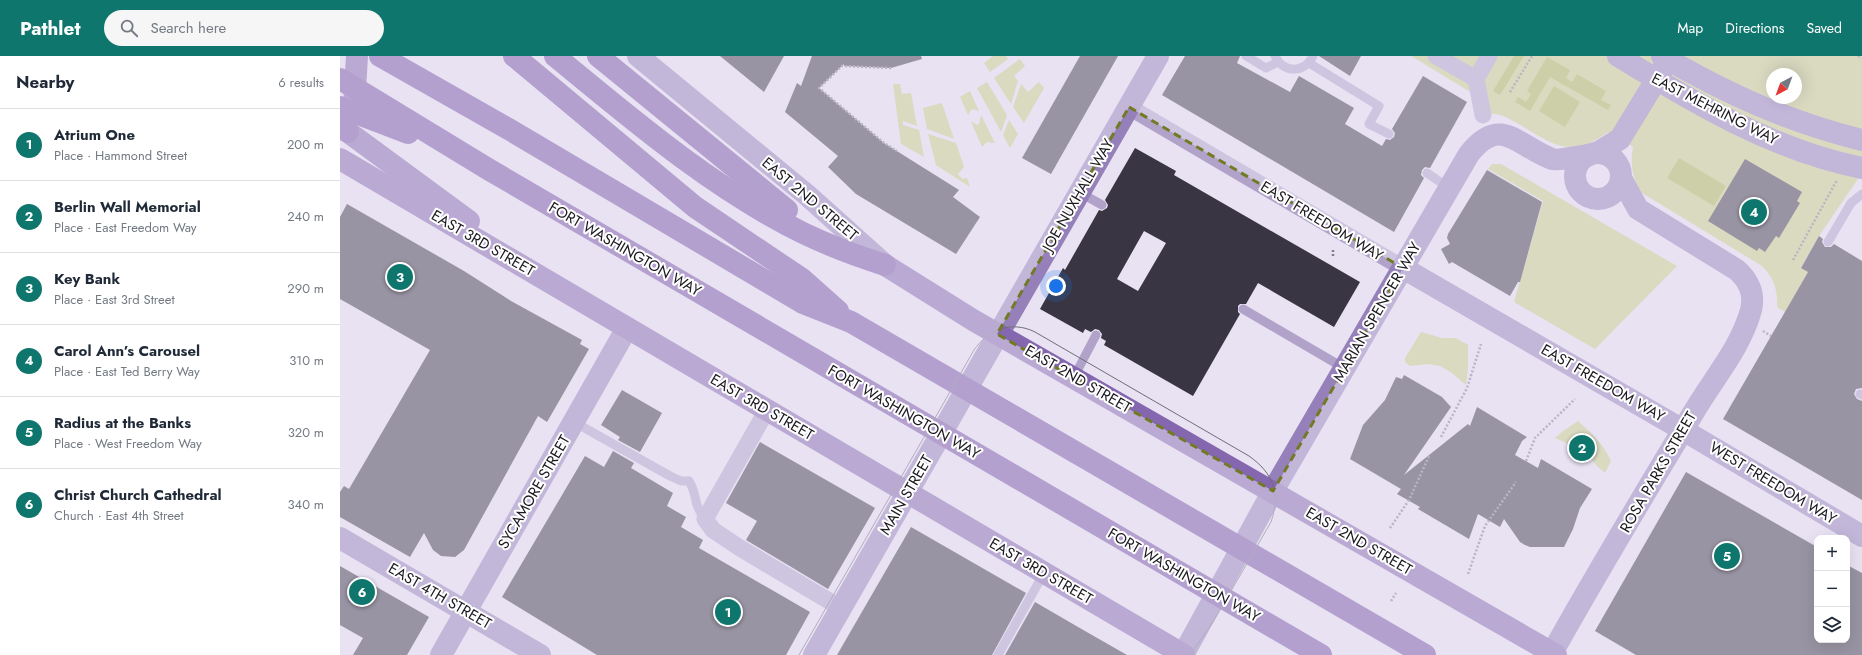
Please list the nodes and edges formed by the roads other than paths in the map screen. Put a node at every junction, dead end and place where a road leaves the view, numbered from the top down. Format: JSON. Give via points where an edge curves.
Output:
{"nodes":[{"id":1,"x":357,"y":56,"type":"edge"},
{"id":2,"x":380,"y":56,"type":"edge"},
{"id":3,"x":514,"y":56,"type":"edge"},
{"id":4,"x":555,"y":56,"type":"edge"},
{"id":5,"x":598,"y":56,"type":"edge"},
{"id":6,"x":638,"y":56,"type":"edge"},
{"id":7,"x":1158,"y":56,"type":"edge"},
{"id":8,"x":1246,"y":56,"type":"edge"},
{"id":9,"x":1436,"y":56,"type":"edge"},
{"id":10,"x":1489,"y":56,"type":"edge"},
{"id":11,"x":1618,"y":56,"type":"edge"},
{"id":12,"x":1662,"y":56,"type":"edge"},
{"id":13,"x":1671,"y":56,"type":"edge"},
{"id":14,"x":1276,"y":59,"type":"edge"},
{"id":15,"x":1311,"y":60,"type":"edge"},
{"id":16,"x":340,"y":79,"type":"edge"},
{"id":17,"x":1476,"y":79,"type":"junction"},
{"id":18,"x":340,"y":107,"type":"edge"},
{"id":19,"x":1129,"y":107,"type":"junction"},
{"id":20,"x":1483,"y":115,"type":"dead end"},
{"id":21,"x":344,"y":129,"type":"edge"},
{"id":22,"x":1625,"y":131,"type":"junction"},
{"id":23,"x":1389,"y":134,"type":"dead end"},
{"id":24,"x":1862,"y":140,"type":"edge"},
{"id":25,"x":340,"y":154,"type":"edge"},
{"id":26,"x":1593,"y":154,"type":"junction"},
{"id":27,"x":340,"y":159,"type":"edge"},
{"id":28,"x":1554,"y":160,"type":"junction"},
{"id":29,"x":1862,"y":168,"type":"edge"},
{"id":30,"x":488,"y":169,"type":"junction"},
{"id":31,"x":1619,"y":171,"type":"junction"},
{"id":32,"x":1427,"y":173,"type":"dead end"},
{"id":33,"x":1577,"y":187,"type":"junction"},
{"id":34,"x":1449,"y":188,"type":"junction"},
{"id":35,"x":1079,"y":192,"type":"junction"},
{"id":36,"x":1862,"y":194,"type":"edge"},
{"id":37,"x":1602,"y":199,"type":"junction"},
{"id":38,"x":1102,"y":205,"type":"dead end"},
{"id":39,"x":1638,"y":209,"type":"junction"},
{"id":40,"x":1828,"y":242,"type":"dead end"},
{"id":41,"x":843,"y":251,"type":"junction"},
{"id":42,"x":885,"y":265,"type":"junction"},
{"id":43,"x":1403,"y":268,"type":"junction"},
{"id":44,"x":562,"y":290,"type":"junction"},
{"id":45,"x":1243,"y":309,"type":"dead end"},
{"id":46,"x":851,"y":322,"type":"junction"},
{"id":47,"x":627,"y":328,"type":"junction"},
{"id":48,"x":997,"y":334,"type":"junction"},
{"id":49,"x":1096,"y":335,"type":"dead end"},
{"id":50,"x":1344,"y":368,"type":"junction"},
{"id":51,"x":1074,"y":377,"type":"junction"},
{"id":52,"x":767,"y":410,"type":"junction"},
{"id":53,"x":574,"y":422,"type":"junction"},
{"id":54,"x":1683,"y":430,"type":"junction"},
{"id":55,"x":1273,"y":491,"type":"junction"},
{"id":56,"x":908,"y":493,"type":"junction"},
{"id":57,"x":705,"y":519,"type":"junction"},
{"id":58,"x":1862,"y":536,"type":"edge"},
{"id":59,"x":340,"y":538,"type":"edge"},
{"id":60,"x":1044,"y":573,"type":"junction"},
{"id":61,"x":840,"y":608,"type":"junction"},
{"id":62,"x":466,"y":611,"type":"junction"},
{"id":63,"x":1553,"y":654,"type":"edge"},
{"id":64,"x":441,"y":655,"type":"edge"},
{"id":65,"x":540,"y":655,"type":"edge"},
{"id":66,"x":814,"y":655,"type":"edge"},
{"id":67,"x":998,"y":655,"type":"edge"},
{"id":68,"x":1183,"y":655,"type":"edge"},
{"id":69,"x":1321,"y":655,"type":"edge"},
{"id":70,"x":1425,"y":655,"type":"edge"}],
"edges":[{"from":1,"to":21,"type":"main road","via":[[355,102]]},
{"from":2,"to":46,"type":"highway","via":[[803,303]]},
{"from":3,"to":46,"type":"highway","via":[[695,207],[802,279]]},
{"from":4,"to":41,"type":"highway","via":[[689,162],[744,199],[802,232]]},
{"from":5,"to":41,"type":"highway","via":[[767,195]]},
{"from":6,"to":42,"type":"main road","name":"EAST 2ND STREET","via":[[807,195]]},
{"from":7,"to":19,"type":"main road","name":"JOE NUXHALL WAY"},
{"from":8,"to":14,"type":"lane","via":[[1266,68]]},
{"from":9,"to":17,"type":"street"},
{"from":10,"to":17,"type":"street"},
{"from":11,"to":29,"type":"main road","name":"EAST MEHRING WAY","via":[[1738,125],[1770,140]]},
{"from":12,"to":24,"type":"main road","name":"EAST MEHRING WAY","via":[[1691,73],[1782,116]]},
{"from":13,"to":22,"type":"main road"},
{"from":14,"to":15,"type":"lane","via":[[1283,67],[1297,69]]},
{"from":15,"to":23,"type":"lane","via":[[1378,106],[1369,124]]},
{"from":16,"to":30,"type":"highway"},
{"from":17,"to":20,"type":"street"},
{"from":18,"to":30,"type":"highway","via":[[393,126]]},
{"from":19,"to":35,"type":"main road","name":"JOE NUXHALL WAY"},
{"from":19,"to":43,"type":"street","name":"EAST FREEDOM WAY"},
{"from":21,"to":25,"type":"main road"},
{"from":21,"to":44,"type":"main road"},
{"from":22,"to":26,"type":"main road"},
{"from":22,"to":31,"type":"main road"},
{"from":26,"to":28,"type":"main road"},
{"from":26,"to":31,"type":"main road","via":[[1612,158]]},
{"from":26,"to":33,"type":"main road","via":[[1578,165],[1575,172]]},
{"from":27,"to":44,"type":"main road","name":"EAST 3RD STREET"},
{"from":28,"to":33,"type":"main road","via":[[1556,167]]},
{"from":28,"to":34,"type":"main road","name":"MARIAN SPENCER WAY","via":[[1509,136],[1497,134],[1486,137],[1469,154]]},
{"from":30,"to":69,"type":"highway","name":"FORT WASHINGTON WAY"},
{"from":31,"to":37,"type":"main road","via":[[1619,186],[1615,192]]},
{"from":31,"to":39,"type":"main road"},
{"from":32,"to":34,"type":"lane"},
{"from":33,"to":37,"type":"main road","via":[[1588,197]]},
{"from":34,"to":43,"type":"main road","name":"MARIAN SPENCER WAY"},
{"from":35,"to":38,"type":"lane"},
{"from":35,"to":48,"type":"main road","name":"JOE NUXHALL WAY"},
{"from":36,"to":40,"type":"lane","via":[[1851,203]]},
{"from":37,"to":39,"type":"main road","via":[[1632,210]]},
{"from":39,"to":54,"type":"main road","name":"ROSA PARKS STREET","via":[[1737,270],[1746,279],[1750,288],[1751,309],[1737,343]]},
{"from":41,"to":42,"type":"highway"},
{"from":42,"to":48,"type":"main road","name":"EAST 2ND STREET"},
{"from":43,"to":50,"type":"main road","name":"MARIAN SPENCER WAY"},
{"from":43,"to":54,"type":"main road","name":"EAST FREEDOM WAY"},
{"from":44,"to":47,"type":"main road","name":"EAST 3RD STREET"},
{"from":45,"to":50,"type":"lane"},
{"from":46,"to":70,"type":"highway"},
{"from":47,"to":52,"type":"main road","name":"EAST 3RD STREET"},
{"from":47,"to":53,"type":"main road","name":"SYCAMORE STREET"},
{"from":48,"to":51,"type":"main road","name":"EAST 2ND STREET"},
{"from":48,"to":56,"type":"main road","name":"MAIN STREET"},
{"from":49,"to":51,"type":"lane"},
{"from":50,"to":55,"type":"main road","name":"MARIAN SPENCER WAY"},
{"from":51,"to":55,"type":"main road","name":"EAST 2ND STREET"},
{"from":52,"to":56,"type":"main road","name":"EAST 3RD STREET"},
{"from":52,"to":57,"type":"street"},
{"from":53,"to":57,"type":"lane","via":[[670,476],[681,481],[689,481],[694,488],[697,509]]},
{"from":53,"to":62,"type":"main road","name":"SYCAMORE STREET"},
{"from":54,"to":58,"type":"main road","name":"WEST FREEDOM WAY"},
{"from":54,"to":63,"type":"main road","name":"ROSA PARKS STREET"},
{"from":55,"to":63,"type":"main road","name":"EAST 2ND STREET"},
{"from":55,"to":68,"type":"main road","name":"MARIAN SPENCER WAY"},
{"from":56,"to":60,"type":"main road","name":"EAST 3RD STREET"},
{"from":56,"to":61,"type":"main road","name":"MAIN STREET"},
{"from":57,"to":61,"type":"street","via":[[713,530],[740,548]]},
{"from":59,"to":62,"type":"main road","name":"EAST 4TH STREET"},
{"from":60,"to":67,"type":"lane"},
{"from":60,"to":68,"type":"main road","name":"EAST 3RD STREET"},
{"from":61,"to":66,"type":"main road","name":"MAIN STREET"},
{"from":62,"to":64,"type":"main road","name":"SYCAMORE STREET"},
{"from":62,"to":65,"type":"main road","name":"EAST 4TH STREET"}]}
